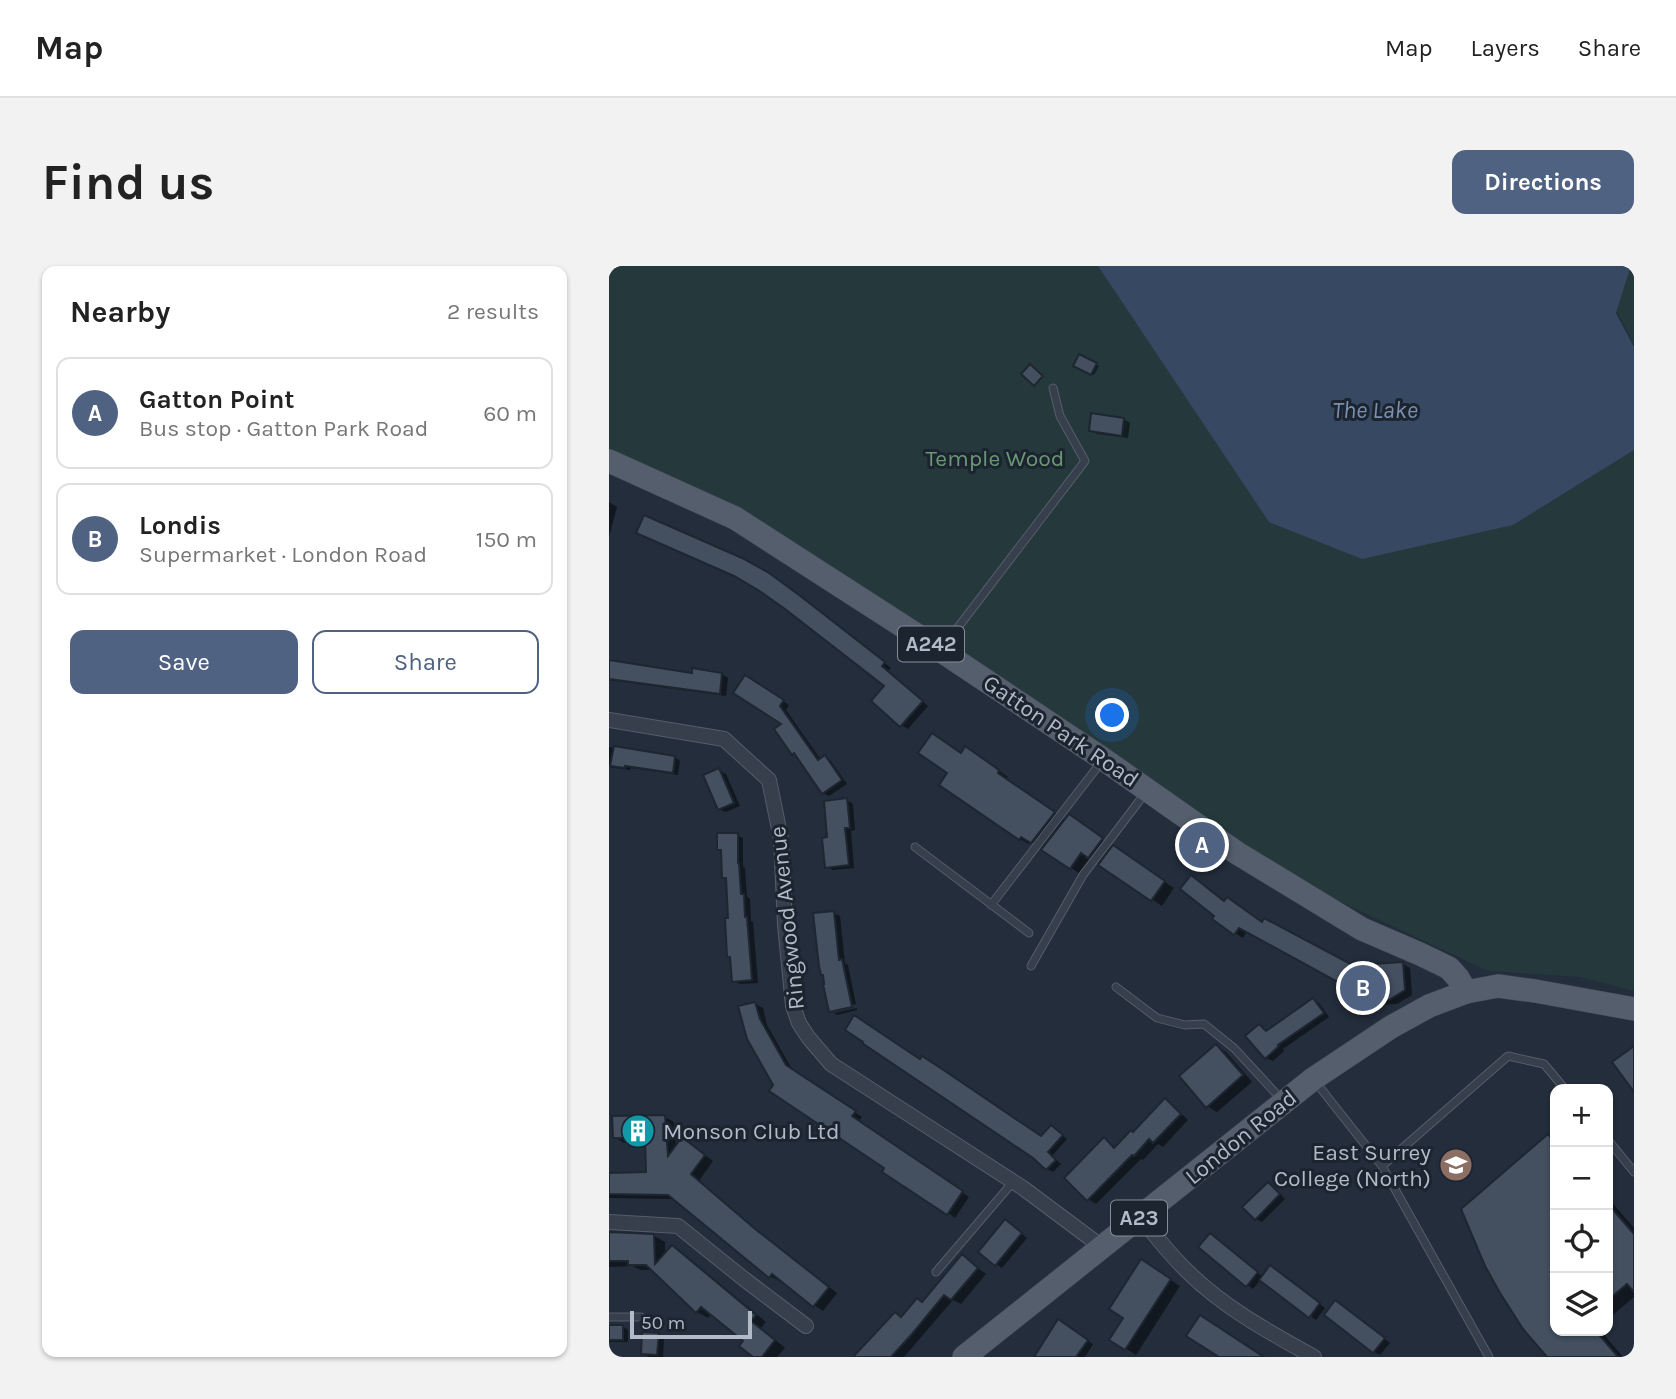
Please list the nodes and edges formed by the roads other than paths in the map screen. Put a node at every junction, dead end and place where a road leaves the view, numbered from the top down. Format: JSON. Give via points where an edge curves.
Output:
{"nodes":[{"id":1,"x":1053,"y":388,"type":"dead end"},
{"id":2,"x":609,"y":461,"type":"edge"},
{"id":3,"x":940,"y":650,"type":"junction"},
{"id":4,"x":609,"y":720,"type":"edge"},
{"id":5,"x":1103,"y":759,"type":"junction"},
{"id":6,"x":1147,"y":790,"type":"junction"},
{"id":7,"x":915,"y":847,"type":"dead end"},
{"id":8,"x":992,"y":905,"type":"junction"},
{"id":9,"x":1029,"y":933,"type":"dead end"},
{"id":10,"x":1031,"y":966,"type":"dead end"},
{"id":11,"x":1116,"y":987,"type":"dead end"},
{"id":12,"x":1466,"y":992,"type":"junction"},
{"id":13,"x":1634,"y":1009,"type":"edge"},
{"id":14,"x":1313,"y":1079,"type":"junction"},
{"id":15,"x":1561,"y":1084,"type":"edge"},
{"id":16,"x":1284,"y":1103,"type":"junction"},
{"id":17,"x":1613,"y":1146,"type":"edge"},
{"id":18,"x":1382,"y":1166,"type":"junction"},
{"id":19,"x":1634,"y":1172,"type":"edge"},
{"id":20,"x":1013,"y":1182,"type":"junction"},
{"id":21,"x":1140,"y":1217,"type":"junction"},
{"id":22,"x":609,"y":1222,"type":"edge"},
{"id":23,"x":1102,"y":1247,"type":"junction"},
{"id":24,"x":936,"y":1272,"type":"dead end"},
{"id":25,"x":609,"y":1317,"type":"edge"},
{"id":26,"x":641,"y":1317,"type":"dead end"},
{"id":27,"x":806,"y":1325,"type":"dead end"},
{"id":28,"x":964,"y":1357,"type":"edge"},
{"id":29,"x":1314,"y":1357,"type":"edge"},
{"id":30,"x":1489,"y":1357,"type":"edge"}],
"edges":[{"from":1,"to":3,"type":"lane","via":[[1060,416],[1085,461]]},
{"from":2,"to":3,"type":"main road","name":"Gatton Park Road","number":"A242","via":[[735,518]]},
{"from":3,"to":5,"type":"main road","name":"Gatton Park Road","number":"A242"},
{"from":4,"to":20,"type":"street","name":"Ringwood Avenue","via":[[725,739],[769,780],[781,839],[785,925],[793,1006],[799,1023],[831,1064]]},
{"from":5,"to":6,"type":"main road","name":"Gatton Park Road","number":"A242"},
{"from":5,"to":8,"type":"lane"},
{"from":6,"to":10,"type":"lane","via":[[1083,875]]},
{"from":6,"to":12,"type":"main road","name":"Gatton Park Road","number":"A242","via":[[1237,853],[1362,929],[1449,968]]},
{"from":7,"to":8,"type":"lane"},
{"from":8,"to":9,"type":"lane"},
{"from":11,"to":16,"type":"lane","via":[[1157,1018],[1204,1024],[1234,1048]]},
{"from":12,"to":13,"type":"main road","number":"A23","via":[[1498,986]]},
{"from":12,"to":14,"type":"main road","name":"London Road","number":"A23","via":[[1429,1006]]},
{"from":14,"to":16,"type":"main road","name":"London Road","number":"A23"},
{"from":14,"to":18,"type":"lane"},
{"from":15,"to":18,"type":"lane","via":[[1544,1064],[1508,1056]]},
{"from":16,"to":21,"type":"main road","name":"London Road","number":"A23"},
{"from":17,"to":19,"type":"lane"},
{"from":18,"to":30,"type":"lane"},
{"from":20,"to":23,"type":"street","name":"Ringwood Avenue"},
{"from":20,"to":24,"type":"lane"},
{"from":21,"to":23,"type":"main road","name":"London Road","number":"A23"},
{"from":21,"to":29,"type":"street","via":[[1187,1271],[1220,1300]]},
{"from":22,"to":27,"type":"street","via":[[678,1226]]},
{"from":23,"to":28,"type":"main road","name":"London Road","number":"A23"},
{"from":25,"to":26,"type":"lane"}]}
